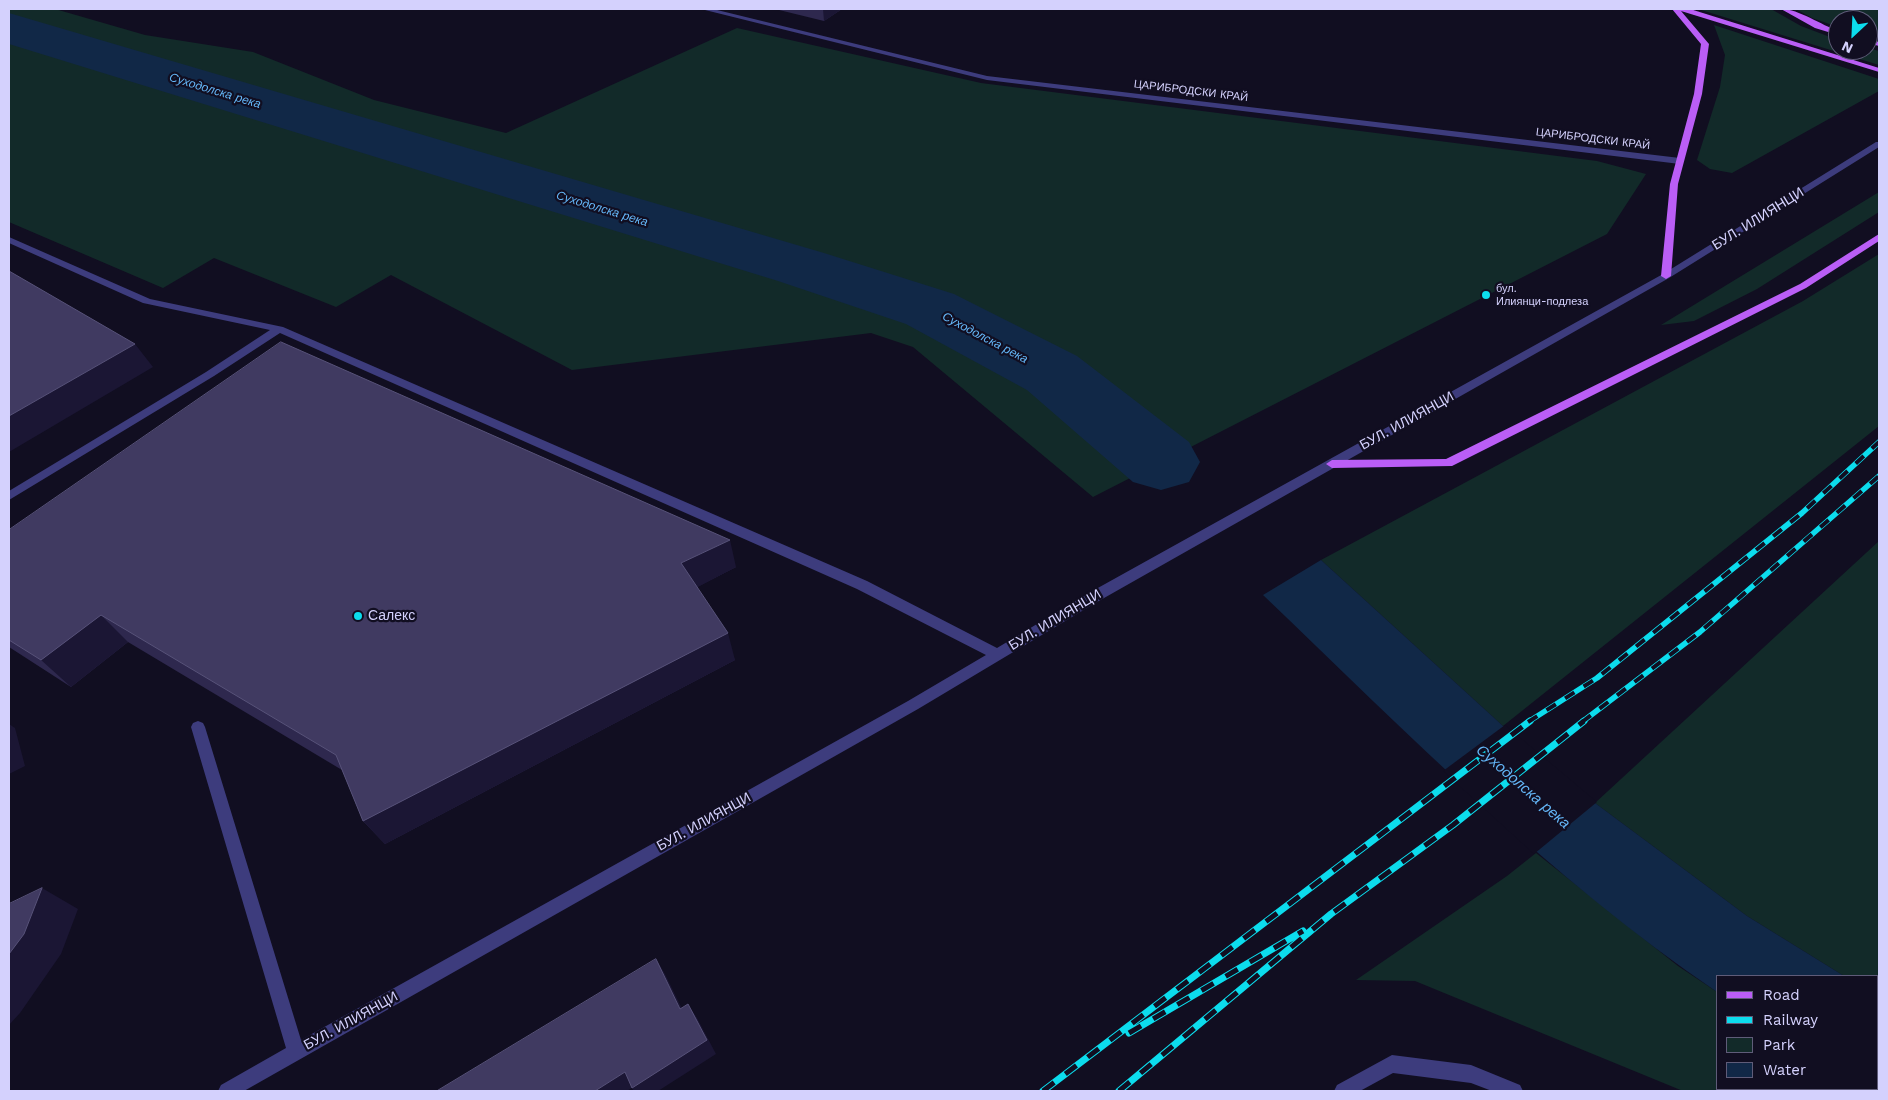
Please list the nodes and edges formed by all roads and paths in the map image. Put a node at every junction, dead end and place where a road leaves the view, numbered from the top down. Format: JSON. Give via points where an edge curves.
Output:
{"nodes":[{"id":1,"x":705,"y":9,"type":"edge"},
{"id":2,"x":1676,"y":9,"type":"edge"},
{"id":3,"x":1683,"y":9,"type":"edge"},
{"id":4,"x":1785,"y":9,"type":"edge"},
{"id":5,"x":1828,"y":30,"type":"edge"},
{"id":6,"x":1879,"y":70,"type":"edge"},
{"id":7,"x":1879,"y":144,"type":"edge"},
{"id":8,"x":1680,"y":161,"type":"junction"},
{"id":9,"x":1879,"y":237,"type":"edge"},
{"id":10,"x":9,"y":240,"type":"edge"},
{"id":11,"x":1666,"y":276,"type":"junction"},
{"id":12,"x":279,"y":329,"type":"junction"},
{"id":13,"x":309,"y":342,"type":"junction"},
{"id":14,"x":293,"y":352,"type":"edge"},
{"id":15,"x":1332,"y":464,"type":"junction"},
{"id":16,"x":9,"y":496,"type":"edge"},
{"id":17,"x":996,"y":654,"type":"junction"},
{"id":18,"x":198,"y":727,"type":"dead end"},
{"id":19,"x":296,"y":1052,"type":"junction"},
{"id":20,"x":227,"y":1091,"type":"edge"},
{"id":21,"x":1343,"y":1091,"type":"edge"},
{"id":22,"x":1514,"y":1091,"type":"edge"}],
"edges":[{"from":1,"to":8,"type":"street","name":"ЦАРИБРОДСКИ КРАЙ","via":[[987,78]]},
{"from":2,"to":8,"type":"main road","via":[[1704,44],[1698,94]]},
{"from":3,"to":6,"type":"main road"},
{"from":4,"to":5,"type":"main road"},
{"from":7,"to":11,"type":"street","name":"БУЛ. ИЛИЯНЦИ"},
{"from":8,"to":11,"type":"main road","via":[[1674,184]]},
{"from":9,"to":15,"type":"main road","via":[[1803,286],[1448,464]]},
{"from":10,"to":12,"type":"street","via":[[147,301]]},
{"from":11,"to":15,"type":"street","name":"БУЛ. ИЛИЯНЦИ"},
{"from":12,"to":13,"type":"street"},
{"from":12,"to":16,"type":"street"},
{"from":13,"to":14,"type":"street"},
{"from":13,"to":17,"type":"street","via":[[862,585]]},
{"from":15,"to":17,"type":"street","name":"БУЛ. ИЛИЯНЦИ"},
{"from":17,"to":19,"type":"street","name":"БУЛ. ИЛИЯНЦИ"},
{"from":18,"to":19,"type":"street"},
{"from":19,"to":20,"type":"street","name":"БУЛ. ИЛИЯНЦИ"},
{"from":21,"to":22,"type":"street","via":[[1392,1064],[1471,1074]]}]}
